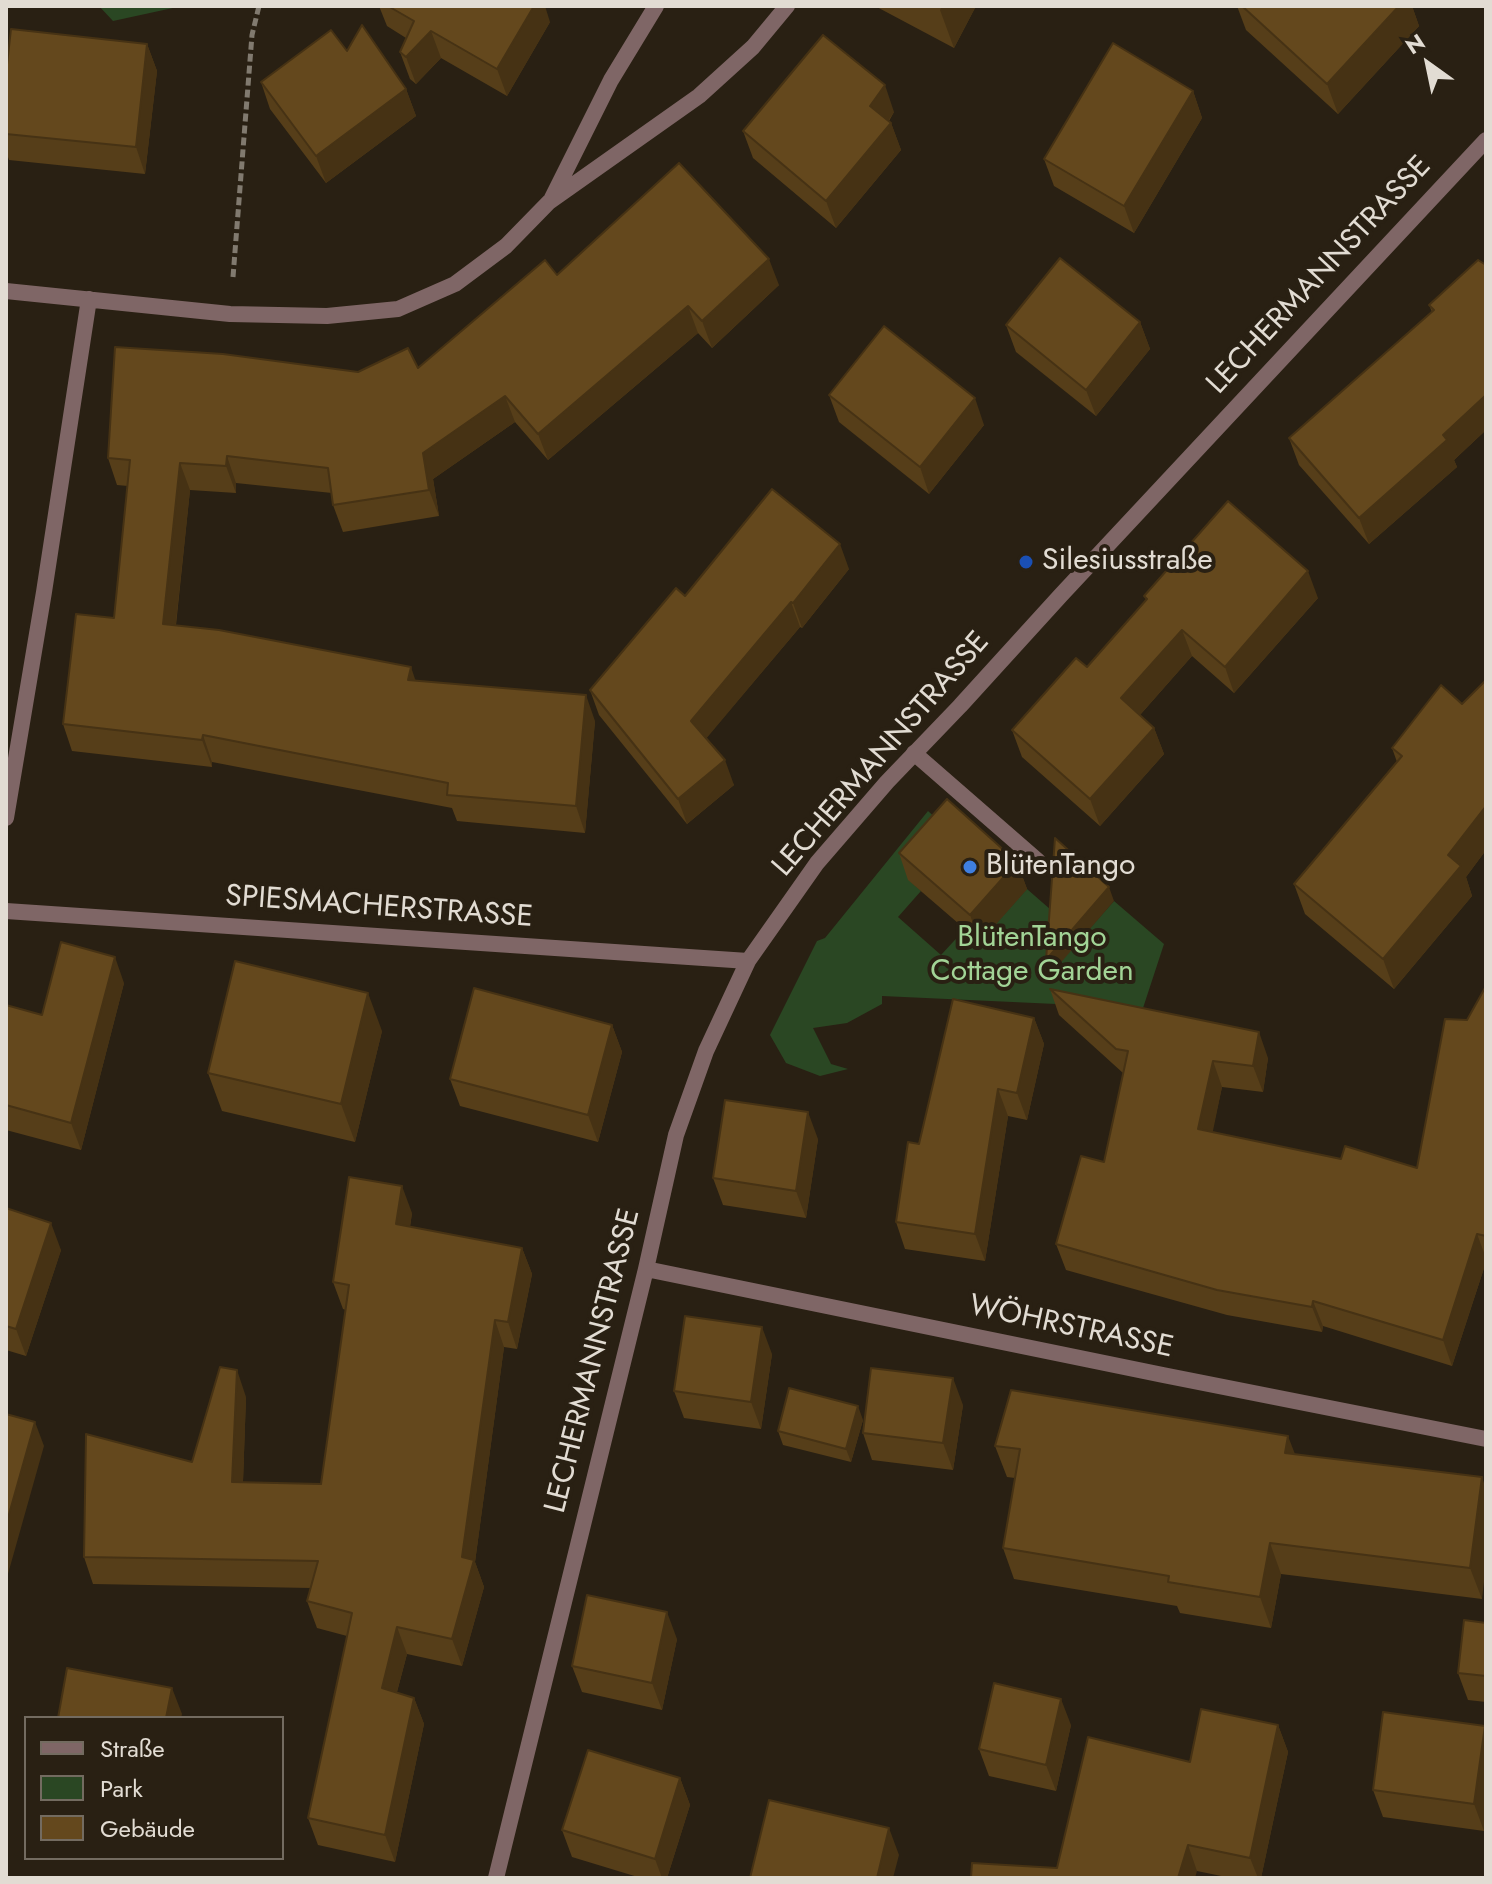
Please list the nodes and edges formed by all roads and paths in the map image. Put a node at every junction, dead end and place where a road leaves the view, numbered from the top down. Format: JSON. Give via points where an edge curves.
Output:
{"nodes":[{"id":1,"x":259,"y":6,"type":"edge"},
{"id":2,"x":656,"y":6,"type":"edge"},
{"id":3,"x":787,"y":6,"type":"edge"},
{"id":4,"x":1486,"y":140,"type":"edge"},
{"id":5,"x":549,"y":202,"type":"junction"},
{"id":6,"x":6,"y":291,"type":"edge"},
{"id":7,"x":89,"y":299,"type":"junction"},
{"id":8,"x":230,"y":314,"type":"junction"},
{"id":9,"x":914,"y":753,"type":"junction"},
{"id":10,"x":6,"y":818,"type":"edge"},
{"id":11,"x":1038,"y":861,"type":"dead end"},
{"id":12,"x":6,"y":911,"type":"edge"},
{"id":13,"x":748,"y":961,"type":"junction"},
{"id":14,"x":646,"y":1269,"type":"junction"},
{"id":15,"x":1486,"y":1439,"type":"edge"},
{"id":16,"x":496,"y":1878,"type":"edge"}],
"edges":[{"from":1,"to":8,"type":"path","via":[[252,35]]},
{"from":2,"to":5,"type":"street","via":[[611,80]]},
{"from":3,"to":5,"type":"street","via":[[753,47],[699,96]]},
{"from":4,"to":9,"type":"street","name":"LECHERMANNSTRASSE"},
{"from":5,"to":8,"type":"street","via":[[506,246],[455,284],[398,309],[327,316]]},
{"from":6,"to":7,"type":"street"},
{"from":7,"to":8,"type":"street"},
{"from":7,"to":10,"type":"street"},
{"from":9,"to":11,"type":"street"},
{"from":9,"to":13,"type":"street","name":"LECHERMANNSTRASSE","via":[[817,863]]},
{"from":12,"to":13,"type":"street","name":"SPIESMACHERSTRASSE"},
{"from":13,"to":14,"type":"street","name":"LECHERMANNSTRASSE","via":[[706,1051],[676,1135]]},
{"from":14,"to":15,"type":"street","name":"WÖHRSTRASSE"},
{"from":14,"to":16,"type":"street","name":"LECHERMANNSTRASSE"}]}
